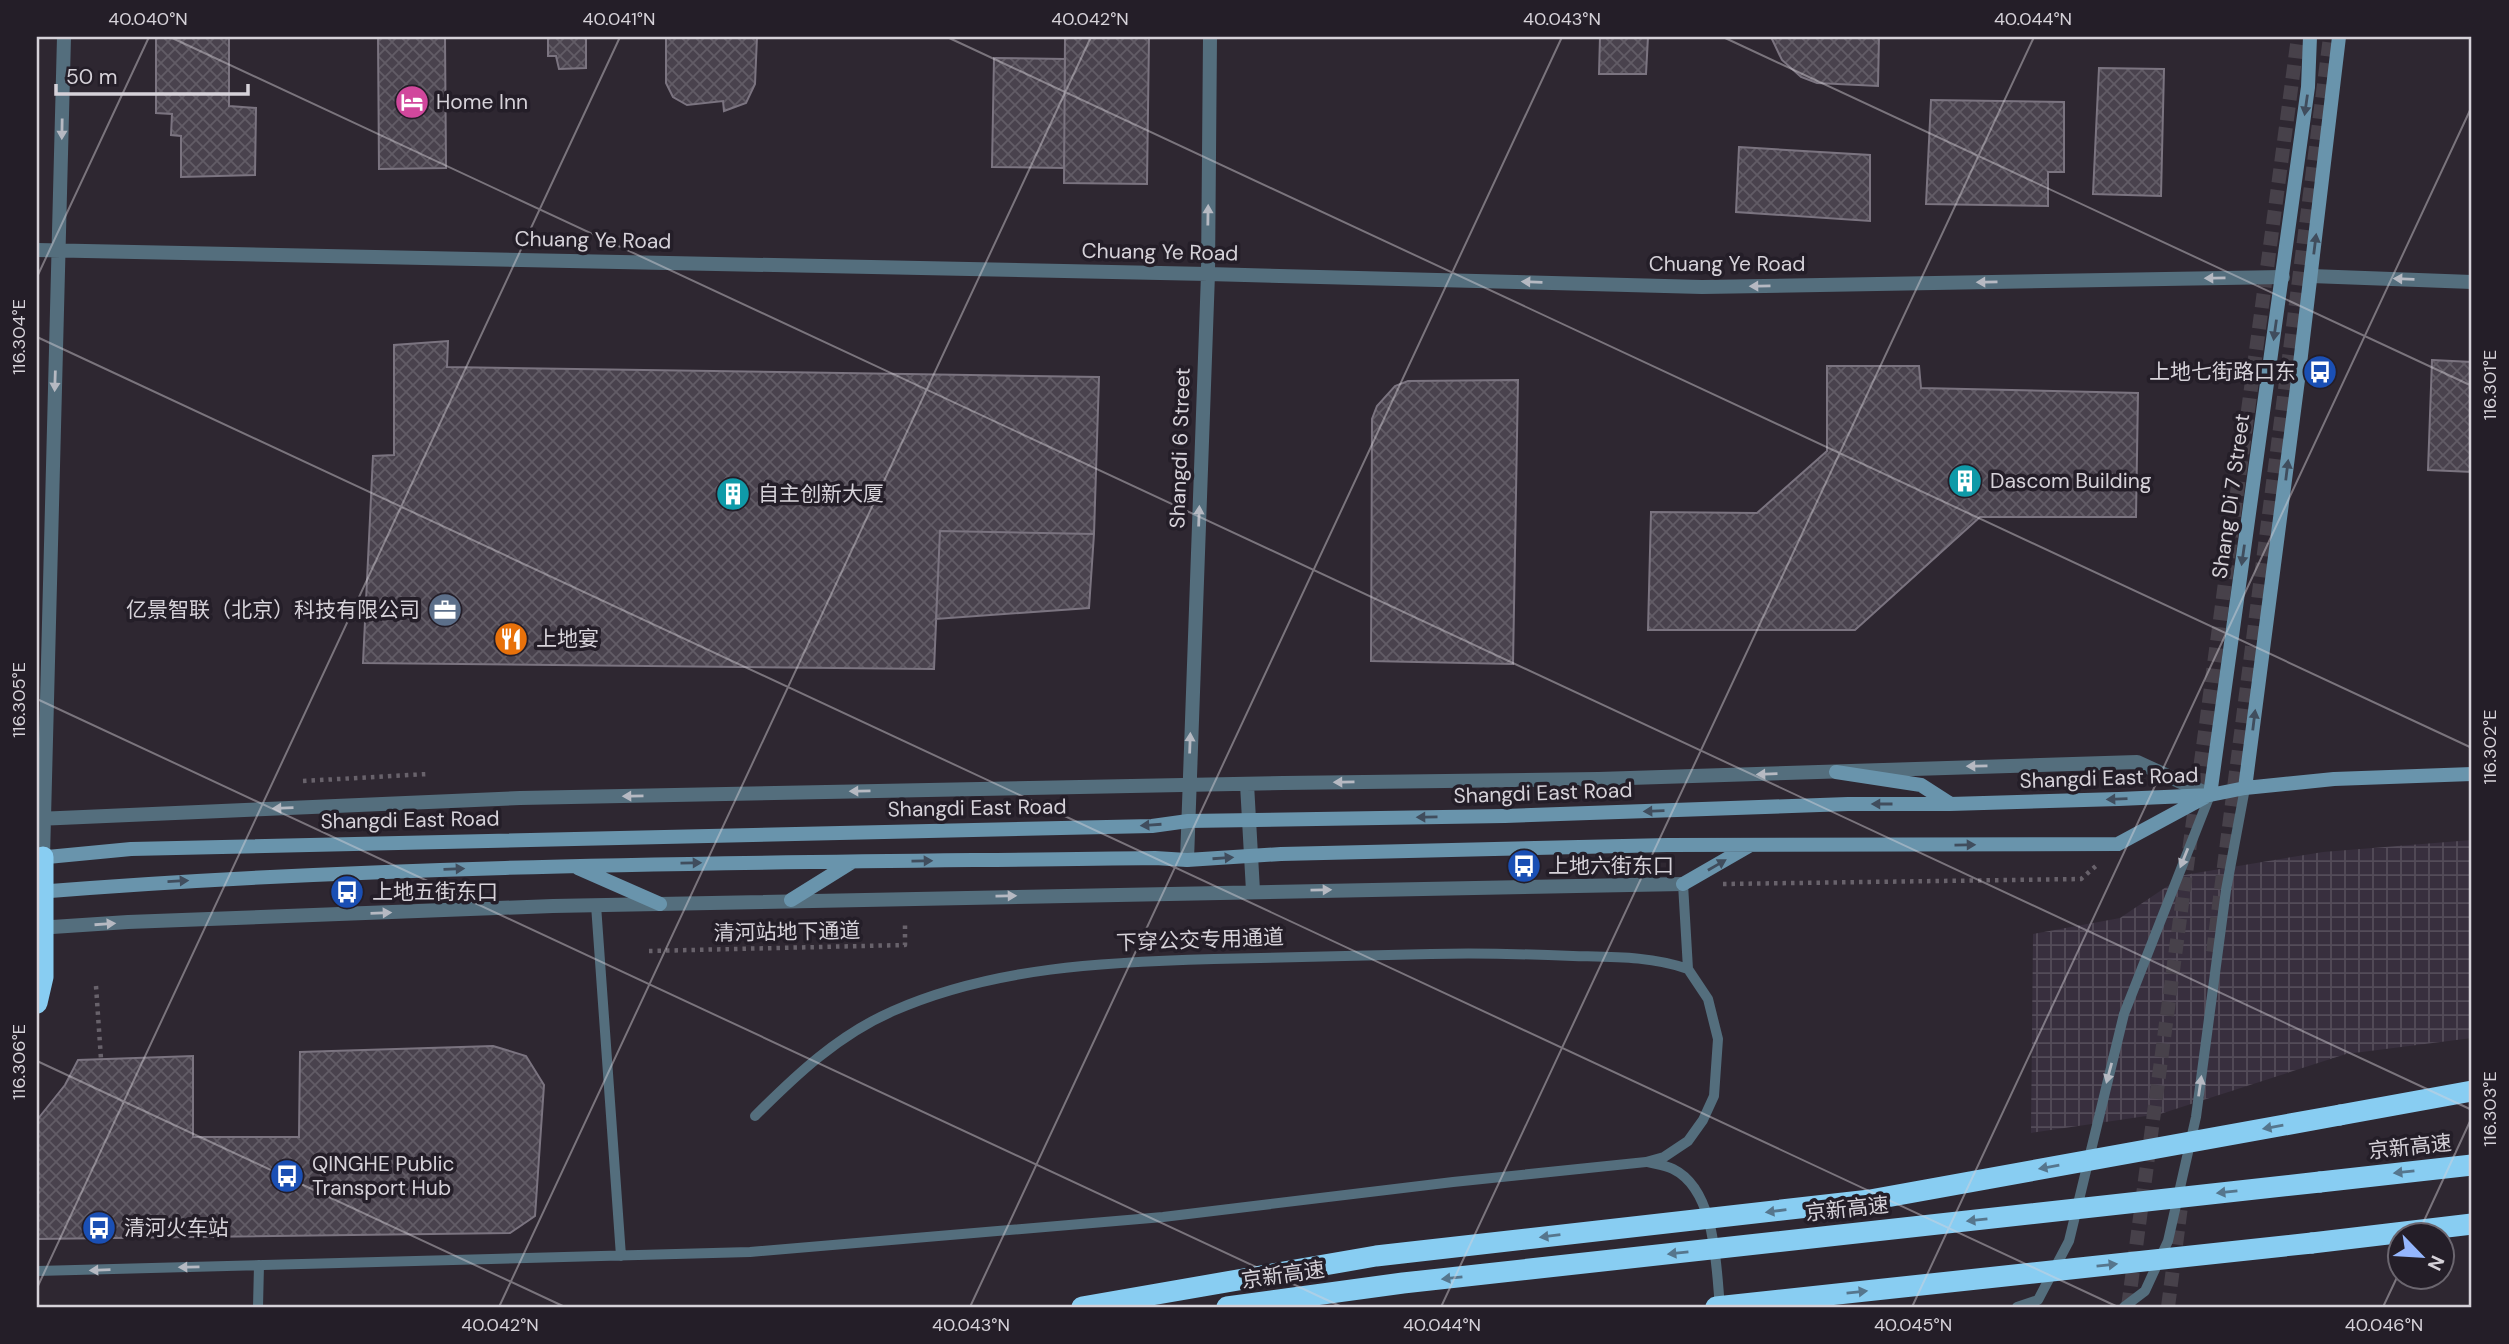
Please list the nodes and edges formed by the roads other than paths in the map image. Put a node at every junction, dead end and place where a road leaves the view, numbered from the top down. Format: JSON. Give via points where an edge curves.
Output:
{"nodes":[{"id":1,"x":64,"y":37,"type":"edge"},
{"id":2,"x":1210,"y":37,"type":"edge"},
{"id":3,"x":2310,"y":37,"type":"edge"},
{"id":4,"x":2339,"y":37,"type":"edge"},
{"id":5,"x":37,"y":250,"type":"edge"},
{"id":6,"x":59,"y":250,"type":"junction"},
{"id":7,"x":1208,"y":274,"type":"junction"},
{"id":8,"x":2311,"y":276,"type":"junction"},
{"id":9,"x":2283,"y":277,"type":"junction"},
{"id":10,"x":2472,"y":282,"type":"edge"},
{"id":11,"x":1836,"y":772,"type":"junction"},
{"id":12,"x":2472,"y":774,"type":"edge"},
{"id":13,"x":1247,"y":784,"type":"junction"},
{"id":14,"x":1189,"y":785,"type":"junction"},
{"id":15,"x":2245,"y":788,"type":"junction"},
{"id":16,"x":2210,"y":795,"type":"junction"},
{"id":17,"x":1950,"y":804,"type":"junction"},
{"id":18,"x":40,"y":819,"type":"edge"},
{"id":19,"x":1249,"y":819,"type":"junction"},
{"id":20,"x":1188,"y":821,"type":"junction"},
{"id":21,"x":1750,"y":846,"type":"junction"},
{"id":22,"x":1251,"y":856,"type":"junction"},
{"id":23,"x":40,"y":857,"type":"edge"},
{"id":24,"x":1186,"y":860,"type":"junction"},
{"id":25,"x":854,"y":862,"type":"junction"},
{"id":26,"x":574,"y":866,"type":"junction"},
{"id":27,"x":1684,"y":884,"type":"junction"},
{"id":28,"x":40,"y":891,"type":"edge"},
{"id":29,"x":1253,"y":891,"type":"junction"},
{"id":30,"x":790,"y":900,"type":"junction"},
{"id":31,"x":660,"y":904,"type":"junction"},
{"id":32,"x":596,"y":905,"type":"junction"},
{"id":33,"x":40,"y":928,"type":"edge"},
{"id":34,"x":1688,"y":969,"type":"junction"},
{"id":35,"x":37,"y":1003,"type":"edge"},
{"id":36,"x":2472,"y":1091,"type":"edge"},
{"id":37,"x":755,"y":1116,"type":"dead end"},
{"id":38,"x":1646,"y":1162,"type":"junction"},
{"id":39,"x":2472,"y":1164,"type":"edge"},
{"id":40,"x":2472,"y":1224,"type":"edge"},
{"id":41,"x":621,"y":1256,"type":"junction"},
{"id":42,"x":259,"y":1265,"type":"junction"},
{"id":43,"x":37,"y":1271,"type":"edge"},
{"id":44,"x":258,"y":1307,"type":"edge"},
{"id":45,"x":1082,"y":1307,"type":"edge"},
{"id":46,"x":1227,"y":1307,"type":"edge"},
{"id":47,"x":1718,"y":1307,"type":"edge"},
{"id":48,"x":2017,"y":1307,"type":"edge"},
{"id":49,"x":2124,"y":1307,"type":"edge"}],
"edges":[{"from":1,"to":6,"type":"street","one_way":true},
{"from":7,"to":2,"type":"street","name":"Shangdi 6 Street","one_way":true},
{"from":3,"to":9,"type":"main road","name":"Shang Di 7 Street","one_way":true,"via":[[2308,87]]},
{"from":8,"to":4,"type":"main road","one_way":true},
{"from":5,"to":6,"type":"street","name":"Chuang Ye Road"},
{"from":6,"to":7,"type":"street","name":"Chuang Ye Road"},
{"from":6,"to":18,"type":"street","one_way":true},
{"from":9,"to":7,"type":"street","name":"Chuang Ye Road","one_way":true,"via":[[1702,287]]},
{"from":14,"to":7,"type":"street","name":"Shangdi 6 Street","one_way":true},
{"from":10,"to":8,"type":"street","one_way":true},
{"from":15,"to":8,"type":"main road","one_way":true},
{"from":9,"to":16,"type":"main road","name":"Shang Di 7 Street","one_way":true},
{"from":11,"to":13,"type":"street","one_way":true},
{"from":16,"to":11,"type":"street","one_way":true,"via":[[2137,762]]},
{"from":11,"to":17,"type":"main road","via":[[1921,785]]},
{"from":12,"to":15,"type":"main road","via":[[2334,779]]},
{"from":13,"to":14,"type":"street"},
{"from":13,"to":19,"type":"street"},
{"from":14,"to":18,"type":"street","one_way":true,"via":[[520,798]]},
{"from":14,"to":20,"type":"street","name":"Shangdi 6 Street"},
{"from":15,"to":16,"type":"main road"},
{"from":49,"to":15,"type":"lane","one_way":true,"via":[[2145,1291],[2168,1241],[2196,1117],[2226,890]]},
{"from":16,"to":17,"type":"main road","name":"Shangdi East Road","one_way":true},
{"from":21,"to":16,"type":"main road","name":"Shangdi East Road","one_way":true,"via":[[2118,844]]},
{"from":16,"to":48,"type":"lane","one_way":true,"via":[[2124,1014],[2069,1241],[2038,1300]]},
{"from":17,"to":19,"type":"main road","name":"Shangdi East Road","one_way":true},
{"from":18,"to":23,"type":"street"},
{"from":19,"to":20,"type":"main road","name":"Shangdi East Road"},
{"from":19,"to":22,"type":"street"},
{"from":20,"to":23,"type":"main road","name":"Shangdi East Road","one_way":true,"via":[[1152,826],[131,849]]},
{"from":20,"to":24,"type":"street","name":"Shangdi 6 Street"},
{"from":21,"to":22,"type":"main road","name":"Shangdi East Road"},
{"from":27,"to":21,"type":"main road","one_way":true},
{"from":24,"to":22,"type":"main road","name":"Shangdi East Road","one_way":true},
{"from":22,"to":29,"type":"street"},
{"from":23,"to":28,"type":"highway"},
{"from":25,"to":24,"type":"main road","name":"Shangdi East Road","one_way":true},
{"from":26,"to":25,"type":"main road","name":"Shangdi East Road","one_way":true},
{"from":25,"to":30,"type":"main road"},
{"from":28,"to":26,"type":"main road","name":"Shangdi East Road","one_way":true,"via":[[320,874]]},
{"from":26,"to":31,"type":"main road"},
{"from":29,"to":27,"type":"street","one_way":true},
{"from":27,"to":34,"type":"lane"},
{"from":28,"to":33,"type":"highway"},
{"from":30,"to":29,"type":"street","one_way":true},
{"from":30,"to":31,"type":"street"},
{"from":31,"to":32,"type":"street"},
{"from":33,"to":32,"type":"street","one_way":true},
{"from":32,"to":41,"type":"lane"},
{"from":33,"to":35,"type":"highway","via":[[43,977]]},
{"from":34,"to":37,"type":"lane","name":"下穿公交专用通道","via":[[1642,958],[1491,953],[1110,962],[1014,976],[892,1012],[834,1044]]},
{"from":34,"to":38,"type":"lane","via":[[1707,999],[1718,1039],[1714,1096],[1688,1141],[1664,1157]]},
{"from":36,"to":45,"type":"highway","one_way":true,"bridge":true,"via":[[1870,1200],[1376,1256]]},
{"from":38,"to":41,"type":"lane","via":[[1163,1217],[750,1252]]},
{"from":38,"to":47,"type":"lane","via":[[1672,1169],[1691,1183],[1712,1229]]},
{"from":39,"to":46,"type":"highway","name":"京新高速","one_way":true,"bridge":true,"via":[[1403,1283]]},
{"from":47,"to":40,"type":"highway","one_way":true,"bridge":true},
{"from":41,"to":42,"type":"lane"},
{"from":42,"to":43,"type":"lane","one_way":true},
{"from":42,"to":44,"type":"lane"}]}
